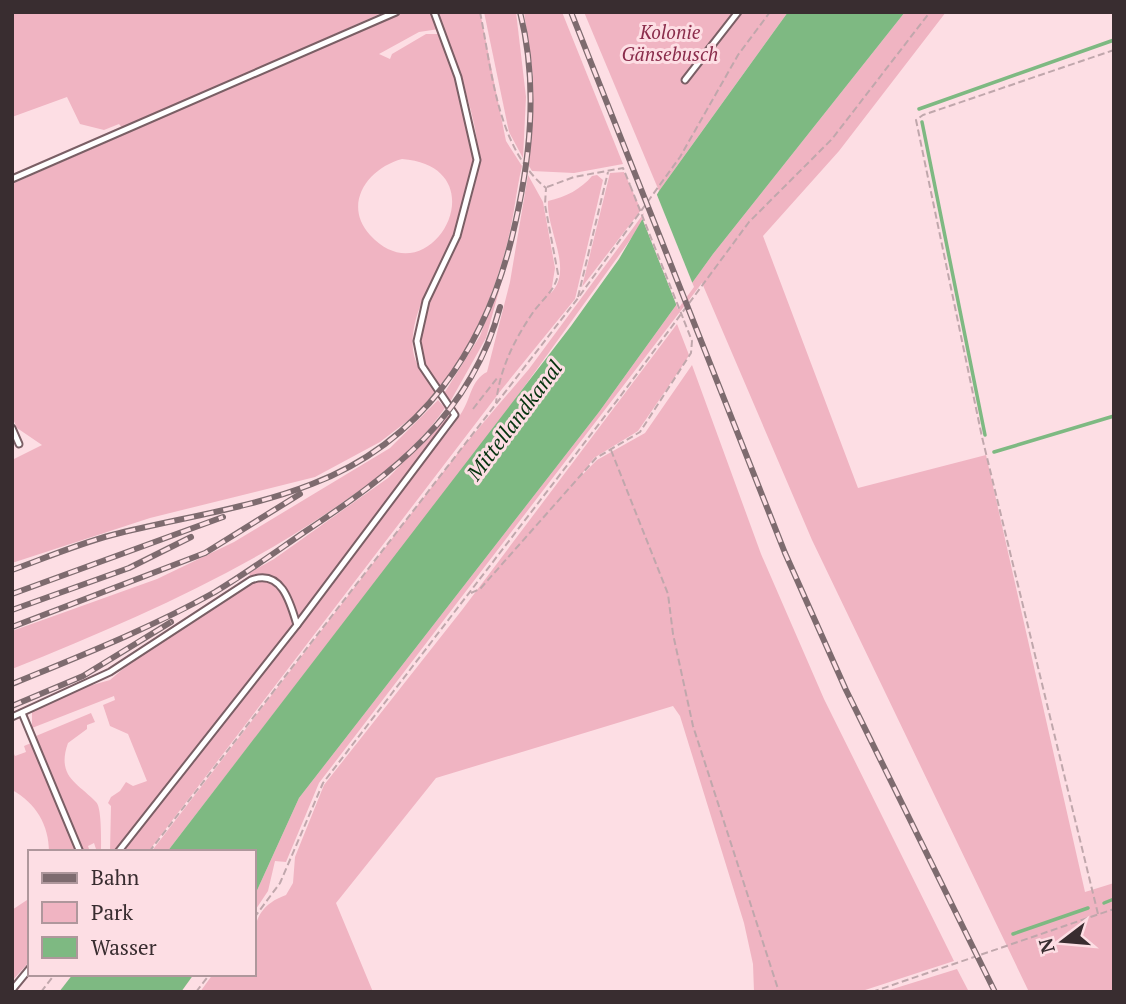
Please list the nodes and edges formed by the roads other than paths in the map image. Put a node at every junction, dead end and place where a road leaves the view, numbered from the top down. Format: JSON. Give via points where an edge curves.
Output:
{"nodes":[{"id":1,"x":396,"y":12,"type":"edge"},
{"id":2,"x":434,"y":12,"type":"edge"},
{"id":3,"x":738,"y":12,"type":"edge"},
{"id":4,"x":685,"y":80,"type":"dead end"},
{"id":5,"x":12,"y":179,"type":"edge"},
{"id":6,"x":12,"y":428,"type":"edge"},
{"id":7,"x":19,"y":444,"type":"dead end"},
{"id":8,"x":297,"y":625,"type":"junction"},
{"id":9,"x":22,"y":713,"type":"junction"},
{"id":10,"x":12,"y":717,"type":"edge"},
{"id":11,"x":79,"y":850,"type":"edge"},
{"id":12,"x":120,"y":850,"type":"edge"},
{"id":13,"x":28,"y":970,"type":"edge"},
{"id":14,"x":12,"y":990,"type":"edge"}],
"edges":[{"from":1,"to":5,"type":"lane"},
{"from":2,"to":8,"type":"lane","via":[[463,94],[477,160],[457,236],[426,301],[416,341],[422,366],[455,415]]},
{"from":3,"to":4,"type":"lane"},
{"from":6,"to":7,"type":"lane"},
{"from":8,"to":9,"type":"lane","via":[[286,593],[273,579],[251,580],[110,672]]},
{"from":8,"to":12,"type":"lane"},
{"from":9,"to":10,"type":"lane"},
{"from":9,"to":11,"type":"lane"},
{"from":13,"to":14,"type":"lane"}]}
